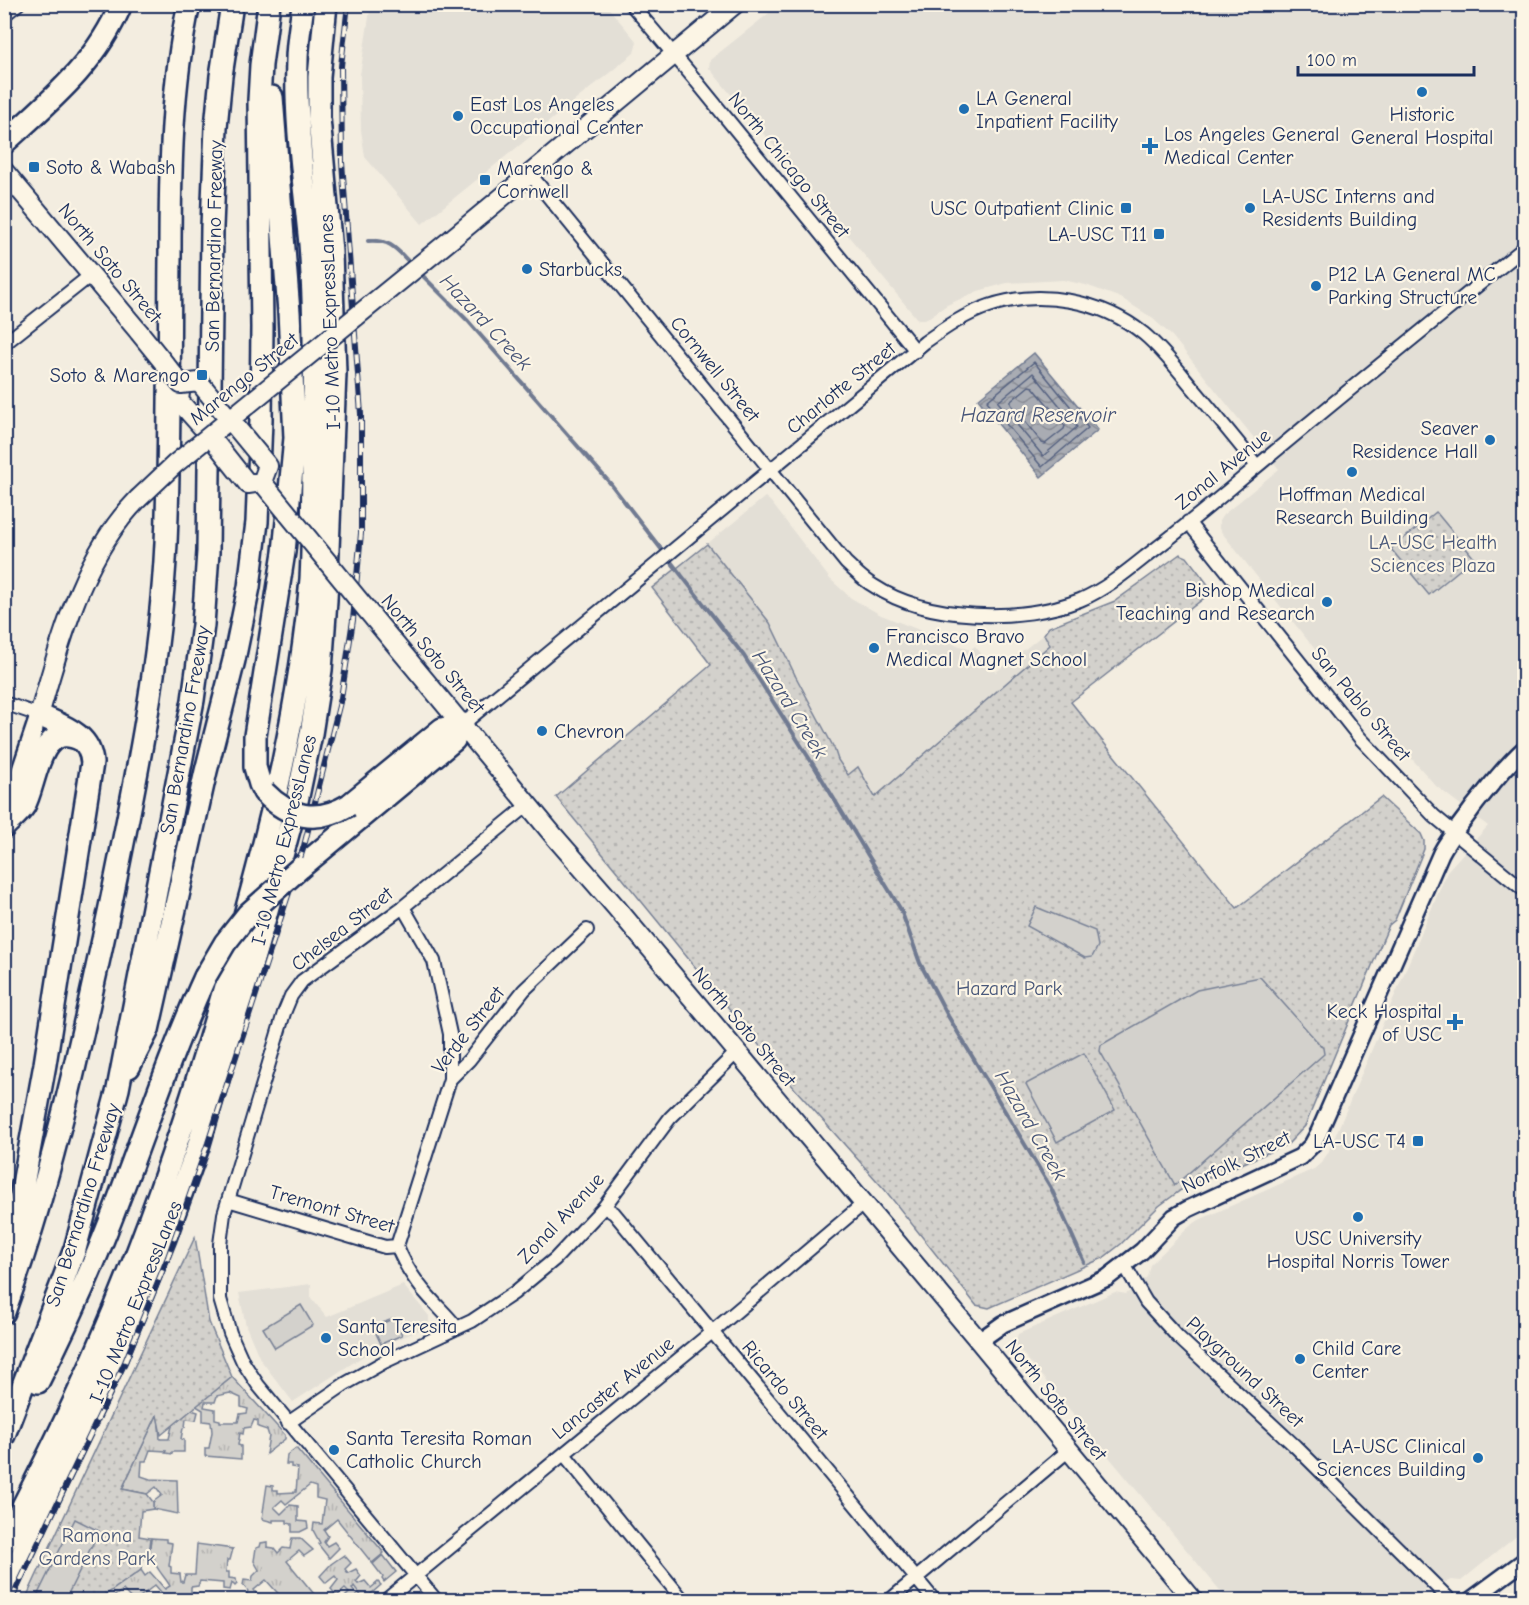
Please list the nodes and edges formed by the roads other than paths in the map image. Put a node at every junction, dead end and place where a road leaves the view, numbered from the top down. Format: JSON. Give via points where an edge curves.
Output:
{"nodes":[{"id":1,"x":18,"y":4,"type":"edge"},
{"id":2,"x":121,"y":4,"type":"edge"},
{"id":3,"x":232,"y":4,"type":"edge"},
{"id":4,"x":269,"y":4,"type":"edge"},
{"id":5,"x":303,"y":4,"type":"edge"},
{"id":6,"x":326,"y":4,"type":"edge"},
{"id":7,"x":631,"y":4,"type":"edge"},
{"id":8,"x":735,"y":4,"type":"edge"},
{"id":9,"x":188,"y":10,"type":"edge"},
{"id":10,"x":4,"y":15,"type":"edge"},
{"id":11,"x":265,"y":27,"type":"junction"},
{"id":12,"x":673,"y":55,"type":"junction"},
{"id":13,"x":4,"y":143,"type":"edge"},
{"id":14,"x":4,"y":171,"type":"edge"},
{"id":15,"x":530,"y":174,"type":"junction"},
{"id":16,"x":1524,"y":248,"type":"edge"},
{"id":17,"x":91,"y":275,"type":"junction"},
{"id":18,"x":4,"y":344,"type":"edge"},
{"id":19,"x":916,"y":351,"type":"junction"},
{"id":20,"x":182,"y":384,"type":"junction"},
{"id":21,"x":230,"y":420,"type":"junction"},
{"id":22,"x":210,"y":436,"type":"junction"},
{"id":23,"x":1257,"y":466,"type":"junction"},
{"id":24,"x":771,"y":469,"type":"junction"},
{"id":25,"x":262,"y":482,"type":"junction"},
{"id":26,"x":1188,"y":522,"type":"junction"},
{"id":27,"x":905,"y":601,"type":"joint"},
{"id":28,"x":4,"y":703,"type":"edge"},
{"id":29,"x":39,"y":715,"type":"junction"},
{"id":30,"x":463,"y":724,"type":"junction"},
{"id":31,"x":89,"y":747,"type":"junction"},
{"id":32,"x":1524,"y":749,"type":"edge"},
{"id":33,"x":528,"y":805,"type":"junction"},
{"id":34,"x":4,"y":819,"type":"edge"},
{"id":35,"x":4,"y":826,"type":"edge"},
{"id":36,"x":1455,"y":831,"type":"junction"},
{"id":37,"x":1524,"y":890,"type":"edge"},
{"id":38,"x":403,"y":907,"type":"junction"},
{"id":39,"x":587,"y":930,"type":"dead end"},
{"id":40,"x":736,"y":1053,"type":"junction"},
{"id":41,"x":450,"y":1079,"type":"junction"},
{"id":42,"x":118,"y":1089,"type":"junction"},
{"id":43,"x":228,"y":1200,"type":"junction"},
{"id":44,"x":863,"y":1204,"type":"junction"},
{"id":45,"x":604,"y":1207,"type":"junction"},
{"id":46,"x":397,"y":1246,"type":"junction"},
{"id":47,"x":1125,"y":1266,"type":"junction"},
{"id":48,"x":4,"y":1286,"type":"edge"},
{"id":49,"x":4,"y":1312,"type":"edge"},
{"id":50,"x":457,"y":1328,"type":"junction"},
{"id":51,"x":712,"y":1332,"type":"junction"},
{"id":52,"x":979,"y":1341,"type":"junction"},
{"id":53,"x":288,"y":1423,"type":"junction"},
{"id":54,"x":4,"y":1435,"type":"edge"},
{"id":55,"x":4,"y":1449,"type":"edge"},
{"id":56,"x":1069,"y":1450,"type":"junction"},
{"id":57,"x":564,"y":1454,"type":"junction"},
{"id":58,"x":4,"y":1543,"type":"edge"},
{"id":59,"x":1524,"y":1561,"type":"edge"},
{"id":60,"x":416,"y":1576,"type":"junction"},
{"id":61,"x":916,"y":1579,"type":"junction"},
{"id":62,"x":4,"y":1592,"type":"edge"},
{"id":63,"x":386,"y":1600,"type":"edge"},
{"id":64,"x":436,"y":1600,"type":"edge"},
{"id":65,"x":683,"y":1600,"type":"edge"},
{"id":66,"x":890,"y":1600,"type":"edge"},
{"id":67,"x":934,"y":1600,"type":"edge"},
{"id":68,"x":1193,"y":1600,"type":"edge"},
{"id":69,"x":1450,"y":1600,"type":"edge"},
{"id":70,"x":1471,"y":1600,"type":"edge"}],
"edges":[{"from":1,"to":10,"type":"street"},
{"from":2,"to":13,"type":"highway","via":[[93,54],[60,93]]},
{"from":3,"to":42,"type":"highway","name":"San Bernardino Freeway","via":[[220,76],[213,179],[211,477],[203,625],[175,796]]},
{"from":4,"to":11,"type":"highway"},
{"from":5,"to":58,"type":"highway","name":"I-10 Metro ExpressLanes","via":[[296,57],[300,155],[310,246],[315,393],[311,578],[288,746],[262,854],[179,1139],[99,1348]]},
{"from":6,"to":62,"type":"highway","name":"I-10 Metro ExpressLanes","via":[[319,117],[332,263],[336,373],[321,670],[311,734],[285,845],[198,1147],[115,1360]]},
{"from":7,"to":12,"type":"street","name":"North Chicago Street"},
{"from":8,"to":12,"type":"main road","name":"Marengo Street"},
{"from":9,"to":49,"type":"highway","name":"San Bernardino Freeway","via":[[177,79],[171,164],[168,484],[158,645],[144,736],[83,1034],[44,1188]]},
{"from":11,"to":30,"type":"highway","bridge":true,"via":[[277,145],[295,438],[285,552],[255,736],[255,767],[264,792],[281,807],[303,816],[324,816],[349,805],[442,729]]},
{"from":11,"to":42,"type":"highway","via":[[259,100],[261,420],[257,522],[249,588],[148,1030]]},
{"from":12,"to":15,"type":"main road","name":"Marengo Street"},
{"from":12,"to":19,"type":"street","name":"North Chicago Street"},
{"from":14,"to":17,"type":"main road","name":"North Soto Street"},
{"from":15,"to":21,"type":"main road","name":"Marengo Street","bridge":true},
{"from":15,"to":24,"type":"street","name":"Cornwell Street"},
{"from":16,"to":23,"type":"street","name":"Zonal Avenue"},
{"from":17,"to":18,"type":"street"},
{"from":17,"to":20,"type":"main road","name":"North Soto Street","bridge":true},
{"from":19,"to":23,"type":"street","name":"Charlotte Street","via":[[950,325],[988,306],[1057,299],[1096,308],[1131,325],[1156,345]]},
{"from":19,"to":24,"type":"street","name":"Charlotte Street"},
{"from":20,"to":21,"type":"main road","bridge":true,"via":[[199,382]]},
{"from":20,"to":22,"type":"main road","name":"North Soto Street","via":[[179,401]]},
{"from":21,"to":22,"type":"main road","name":"Marengo Street","bridge":true},
{"from":21,"to":25,"type":"main road","bridge":true,"via":[[268,466]]},
{"from":22,"to":25,"type":"main road","name":"North Soto Street","bridge":true,"via":[[248,484]]},
{"from":22,"to":29,"type":"main road","name":"Marengo Street","bridge":true,"via":[[138,499],[100,550],[78,593]]},
{"from":23,"to":26,"type":"street","name":"Zonal Avenue"},
{"from":24,"to":27,"type":"street","name":"Cornwell Street","via":[[846,562],[874,586]]},
{"from":24,"to":30,"type":"street","name":"Charlotte Street"},
{"from":25,"to":30,"type":"main road","name":"North Soto Street","bridge":true},
{"from":26,"to":27,"type":"street","name":"Zonal Avenue","via":[[1104,587],[1061,606],[990,615],[958,613]]},
{"from":26,"to":36,"type":"street","name":"San Pablo Street","via":[[1360,738],[1417,799]]},
{"from":28,"to":29,"type":"street"},
{"from":29,"to":31,"type":"highway","via":[[77,734]]},
{"from":29,"to":34,"type":"main road","name":"Marengo Street"},
{"from":30,"to":33,"type":"main road","name":"North Soto Street"},
{"from":30,"to":55,"type":"highway","bridge":true,"via":[[453,740],[275,888],[225,944],[184,1021],[73,1312]]},
{"from":31,"to":35,"type":"highway","via":[[78,738],[66,736],[46,746],[24,806]]},
{"from":31,"to":48,"type":"highway","via":[[92,763],[63,952]]},
{"from":32,"to":36,"type":"street","name":"Norfolk Street"},
{"from":33,"to":38,"type":"street","name":"Chelsea Street"},
{"from":33,"to":40,"type":"main road","name":"North Soto Street"},
{"from":36,"to":37,"type":"street","name":"San Pablo Street"},
{"from":36,"to":47,"type":"street","name":"Norfolk Street","via":[[1441,853],[1312,1145],[1300,1157],[1178,1215]]},
{"from":38,"to":41,"type":"street","via":[[434,961],[450,1034]]},
{"from":38,"to":43,"type":"street","name":"Chelsea Street","via":[[302,981],[291,996]]},
{"from":39,"to":41,"type":"street","name":"Verde Street","via":[[524,990]]},
{"from":40,"to":44,"type":"main road","name":"North Soto Street"},
{"from":40,"to":45,"type":"street","name":"Zonal Avenue","via":[[670,1118]]},
{"from":41,"to":46,"type":"street","name":"Verde Street"},
{"from":42,"to":54,"type":"highway","name":"San Bernardino Freeway","via":[[75,1249]]},
{"from":43,"to":46,"type":"street","name":"Tremont Street","via":[[385,1247]]},
{"from":43,"to":53,"type":"street","name":"Chelsea Street","via":[[220,1244],[220,1299],[243,1362]]},
{"from":44,"to":51,"type":"street","name":"Lancaster Avenue"},
{"from":44,"to":52,"type":"main road","name":"North Soto Street"},
{"from":45,"to":50,"type":"street","name":"Zonal Avenue","via":[[539,1273]]},
{"from":45,"to":51,"type":"street","name":"Ricardo Street","via":[[614,1213]]},
{"from":46,"to":50,"type":"street","name":"Tremont Street","via":[[410,1272]]},
{"from":47,"to":52,"type":"street","name":"Norfolk Street","via":[[997,1328]]},
{"from":47,"to":69,"type":"street","name":"Playground Street","via":[[1146,1302],[1178,1336]]},
{"from":50,"to":53,"type":"street","name":"Zonal Avenue","via":[[355,1378]]},
{"from":51,"to":57,"type":"street","name":"Lancaster Avenue"},
{"from":51,"to":61,"type":"street","name":"Ricardo Street"},
{"from":52,"to":56,"type":"main road","name":"North Soto Street"},
{"from":53,"to":60,"type":"street","name":"Chelsea Street"},
{"from":56,"to":61,"type":"street"},
{"from":56,"to":68,"type":"main road","name":"North Soto Street"},
{"from":57,"to":60,"type":"street","name":"Lancaster Avenue"},
{"from":57,"to":65,"type":"street"},
{"from":59,"to":70,"type":"street"},
{"from":60,"to":63,"type":"street","name":"Lancaster Avenue"},
{"from":60,"to":64,"type":"street","name":"Chelsea Street"},
{"from":61,"to":66,"type":"street"},
{"from":61,"to":67,"type":"street","name":"Ricardo Street"}]}
